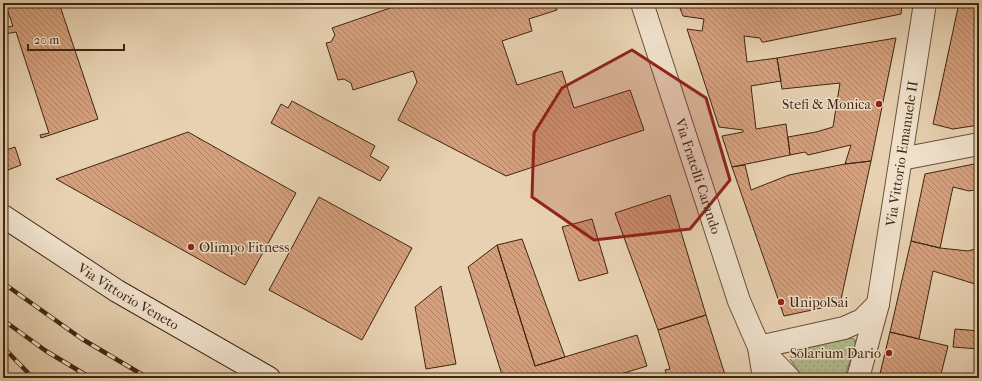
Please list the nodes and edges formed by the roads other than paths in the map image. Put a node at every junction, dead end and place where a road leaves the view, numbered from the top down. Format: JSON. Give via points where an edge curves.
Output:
{"nodes":[{"id":1,"x":642,"y":3,"type":"edge"},
{"id":2,"x":924,"y":3,"type":"edge"},
{"id":3,"x":979,"y":144,"type":"edge"},
{"id":4,"x":901,"y":159,"type":"junction"},
{"id":5,"x":3,"y":216,"type":"edge"},
{"id":6,"x":878,"y":304,"type":"junction"},
{"id":7,"x":759,"y":347,"type":"junction"},
{"id":8,"x":263,"y":375,"type":"edge"},
{"id":9,"x":283,"y":378,"type":"edge"},
{"id":10,"x":764,"y":378,"type":"edge"},
{"id":11,"x":789,"y":378,"type":"edge"},
{"id":12,"x":858,"y":378,"type":"edge"}],
"edges":[{"from":1,"to":7,"type":"street","name":"Via Fratelli Carando","via":[[739,301]]},
{"from":2,"to":4,"type":"street","name":"Via Vittorio Emanuele II"},
{"from":3,"to":4,"type":"street"},
{"from":4,"to":6,"type":"street","name":"Via Vittorio Emanuele II"},
{"from":5,"to":8,"type":"street","name":"Via Vittorio Veneto","via":[[117,291]]},
{"from":6,"to":7,"type":"street","via":[[862,320],[844,328]]},
{"from":6,"to":12,"type":"street","name":"Via Vittorio Emanuele II"},
{"from":7,"to":10,"type":"street","name":"Via Fratelli Carando"},
{"from":7,"to":11,"type":"street","name":"Via Fratelli Carando"},
{"from":8,"to":9,"type":"street","name":"Via Vittorio Veneto"}]}
